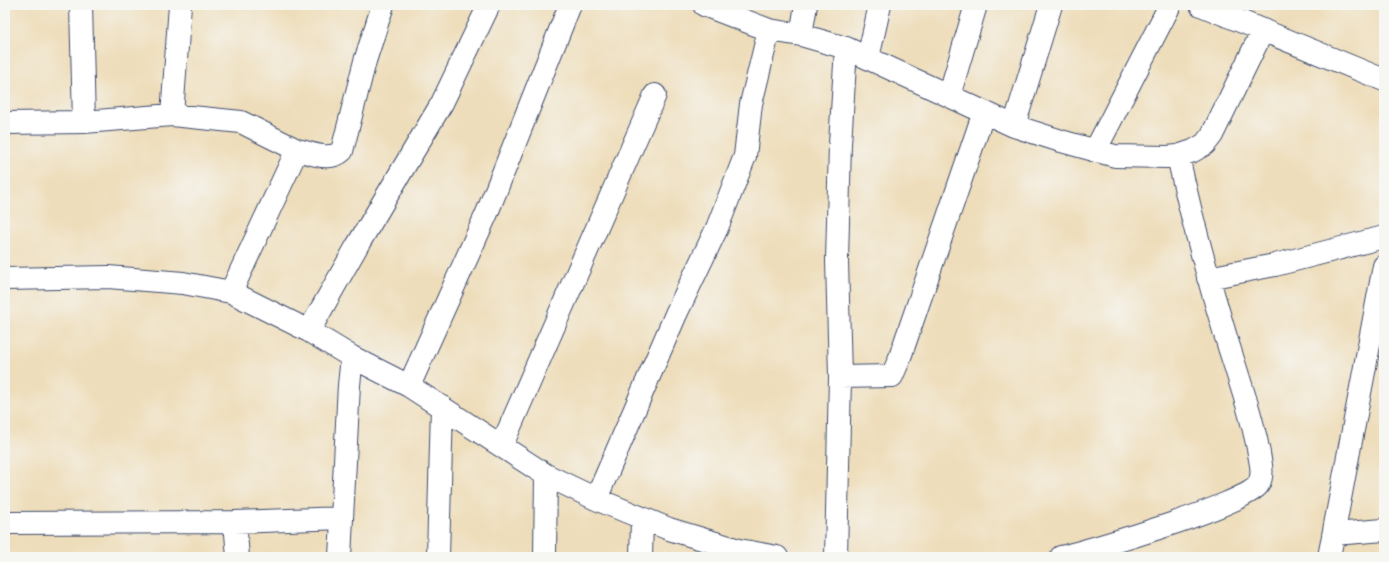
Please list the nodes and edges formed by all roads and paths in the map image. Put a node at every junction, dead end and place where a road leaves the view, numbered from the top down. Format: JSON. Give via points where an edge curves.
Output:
{"nodes":[{"id":1,"x":81,"y":5,"type":"edge"},
{"id":2,"x":180,"y":5,"type":"edge"},
{"id":3,"x":383,"y":5,"type":"edge"},
{"id":4,"x":489,"y":5,"type":"edge"},
{"id":5,"x":570,"y":5,"type":"edge"},
{"id":6,"x":806,"y":5,"type":"edge"},
{"id":7,"x":880,"y":5,"type":"edge"},
{"id":8,"x":976,"y":5,"type":"edge"},
{"id":9,"x":1051,"y":5,"type":"edge"},
{"id":10,"x":1170,"y":5,"type":"edge"},
{"id":11,"x":1201,"y":5,"type":"edge"},
{"id":12,"x":710,"y":6,"type":"edge"},
{"id":13,"x":769,"y":30,"type":"junction"},
{"id":14,"x":1263,"y":30,"type":"junction"},
{"id":15,"x":801,"y":35,"type":"junction"},
{"id":16,"x":846,"y":48,"type":"junction"},
{"id":17,"x":868,"y":58,"type":"junction"},
{"id":18,"x":1384,"y":80,"type":"edge"},
{"id":19,"x":655,"y":95,"type":"dead end"},
{"id":20,"x":949,"y":96,"type":"junction"},
{"id":21,"x":984,"y":112,"type":"junction"},
{"id":22,"x":172,"y":115,"type":"junction"},
{"id":23,"x":84,"y":122,"type":"junction"},
{"id":24,"x":5,"y":123,"type":"edge"},
{"id":25,"x":1014,"y":126,"type":"junction"},
{"id":26,"x":297,"y":150,"type":"junction"},
{"id":27,"x":1095,"y":150,"type":"junction"},
{"id":28,"x":1178,"y":156,"type":"junction"},
{"id":29,"x":1384,"y":237,"type":"edge"},
{"id":30,"x":1384,"y":266,"type":"edge"},
{"id":31,"x":1208,"y":278,"type":"junction"},
{"id":32,"x":5,"y":279,"type":"edge"},
{"id":33,"x":231,"y":292,"type":"junction"},
{"id":34,"x":308,"y":331,"type":"junction"},
{"id":35,"x":352,"y":357,"type":"junction"},
{"id":36,"x":840,"y":377,"type":"junction"},
{"id":37,"x":409,"y":386,"type":"junction"},
{"id":38,"x":442,"y":407,"type":"junction"},
{"id":39,"x":502,"y":445,"type":"junction"},
{"id":40,"x":546,"y":475,"type":"junction"},
{"id":41,"x":596,"y":499,"type":"junction"},
{"id":42,"x":342,"y":518,"type":"junction"},
{"id":43,"x":642,"y":520,"type":"junction"},
{"id":44,"x":235,"y":522,"type":"junction"},
{"id":45,"x":5,"y":523,"type":"edge"},
{"id":46,"x":1384,"y":530,"type":"edge"},
{"id":47,"x":1334,"y":534,"type":"junction"},
{"id":48,"x":1070,"y":556,"type":"edge"},
{"id":49,"x":238,"y":557,"type":"edge"},
{"id":50,"x":340,"y":557,"type":"edge"},
{"id":51,"x":438,"y":557,"type":"edge"},
{"id":52,"x":545,"y":557,"type":"edge"},
{"id":53,"x":641,"y":557,"type":"edge"},
{"id":54,"x":777,"y":557,"type":"edge"},
{"id":55,"x":836,"y":557,"type":"edge"},
{"id":56,"x":1329,"y":557,"type":"edge"}],
"edges":[{"from":1,"to":23,"type":"street"},
{"from":2,"to":22,"type":"street"},
{"from":3,"to":26,"type":"street","via":[[365,61],[342,151],[331,157]]},
{"from":4,"to":34,"type":"street","via":[[442,103]]},
{"from":5,"to":37,"type":"street","via":[[487,213]]},
{"from":6,"to":15,"type":"street"},
{"from":7,"to":17,"type":"street"},
{"from":8,"to":20,"type":"street"},
{"from":9,"to":25,"type":"street"},
{"from":10,"to":27,"type":"street"},
{"from":11,"to":14,"type":"street"},
{"from":12,"to":13,"type":"street"},
{"from":13,"to":15,"type":"street"},
{"from":13,"to":41,"type":"street","via":[[752,104],[745,156],[717,228],[676,314]]},
{"from":14,"to":18,"type":"street"},
{"from":14,"to":28,"type":"street","via":[[1212,134],[1205,144]]},
{"from":15,"to":16,"type":"street"},
{"from":16,"to":17,"type":"street"},
{"from":16,"to":36,"type":"street","via":[[837,260]]},
{"from":17,"to":20,"type":"street"},
{"from":19,"to":39,"type":"street"},
{"from":20,"to":21,"type":"street"},
{"from":21,"to":25,"type":"street"},
{"from":21,"to":36,"type":"street","via":[[892,376]]},
{"from":22,"to":23,"type":"street"},
{"from":22,"to":26,"type":"street","via":[[241,122]]},
{"from":23,"to":24,"type":"street"},
{"from":25,"to":27,"type":"street"},
{"from":26,"to":33,"type":"street"},
{"from":27,"to":28,"type":"street","via":[[1115,156]]},
{"from":28,"to":31,"type":"street"},
{"from":29,"to":31,"type":"street","via":[[1275,265]]},
{"from":30,"to":47,"type":"street"},
{"from":31,"to":48,"type":"street","via":[[1246,404],[1261,466],[1261,479],[1251,492],[1219,506],[1120,542]]},
{"from":32,"to":33,"type":"street","via":[[108,277],[183,283]]},
{"from":33,"to":34,"type":"street"},
{"from":34,"to":35,"type":"street"},
{"from":35,"to":37,"type":"street"},
{"from":35,"to":42,"type":"street"},
{"from":36,"to":55,"type":"street"},
{"from":37,"to":38,"type":"street"},
{"from":38,"to":39,"type":"street"},
{"from":38,"to":51,"type":"street"},
{"from":39,"to":40,"type":"street"},
{"from":40,"to":41,"type":"street"},
{"from":40,"to":52,"type":"street"},
{"from":41,"to":43,"type":"street"},
{"from":42,"to":44,"type":"street"},
{"from":42,"to":50,"type":"street"},
{"from":43,"to":53,"type":"street"},
{"from":43,"to":54,"type":"street","via":[[739,550]]},
{"from":44,"to":45,"type":"street"},
{"from":44,"to":49,"type":"street"},
{"from":46,"to":47,"type":"street"},
{"from":47,"to":56,"type":"street"}]}
